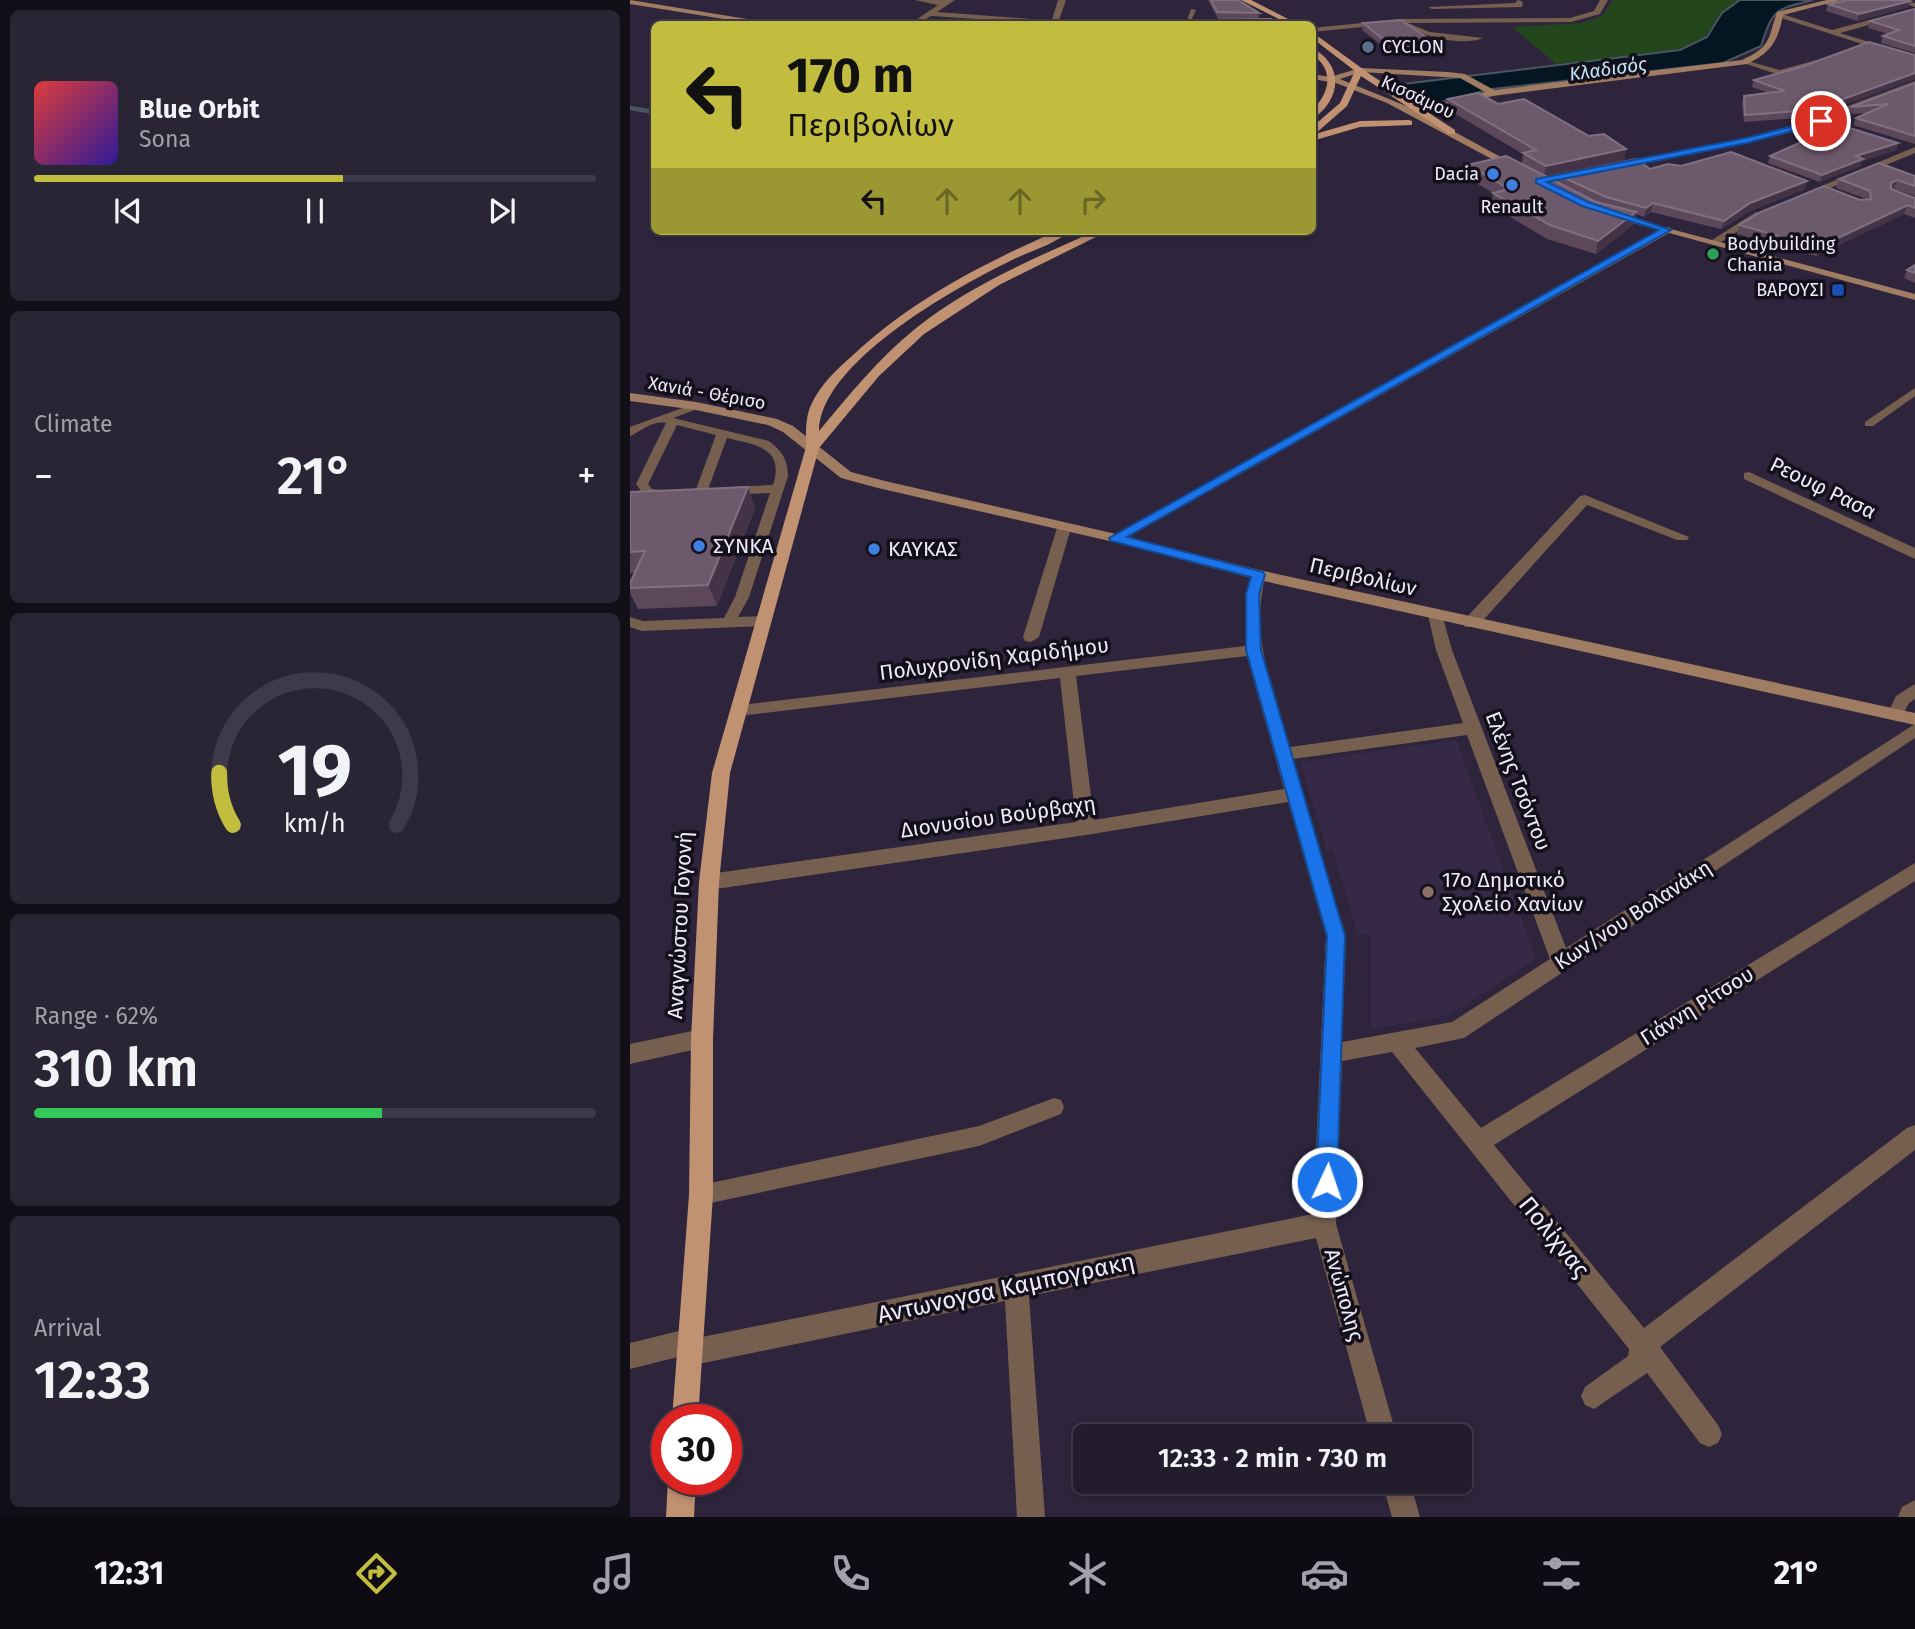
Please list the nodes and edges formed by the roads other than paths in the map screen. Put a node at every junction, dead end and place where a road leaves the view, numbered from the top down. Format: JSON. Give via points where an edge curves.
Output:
{"nodes":[{"id":1,"x":919,"y":0,"type":"edge"},
{"id":2,"x":1062,"y":0,"type":"edge"},
{"id":3,"x":1245,"y":0,"type":"edge"},
{"id":4,"x":1423,"y":0,"type":"edge"},
{"id":5,"x":1604,"y":0,"type":"edge"},
{"id":6,"x":1837,"y":0,"type":"edge"},
{"id":7,"x":1899,"y":0,"type":"edge"},
{"id":8,"x":630,"y":2,"type":"edge"},
{"id":9,"x":948,"y":2,"type":"edge"},
{"id":10,"x":1519,"y":2,"type":"dead end"},
{"id":11,"x":1432,"y":7,"type":"junction"},
{"id":12,"x":1915,"y":9,"type":"edge"},
{"id":13,"x":1193,"y":10,"type":"dead end"},
{"id":14,"x":931,"y":14,"type":"junction"},
{"id":15,"x":1779,"y":16,"type":"junction"},
{"id":16,"x":747,"y":21,"type":"edge"},
{"id":17,"x":919,"y":21,"type":"edge"},
{"id":18,"x":1027,"y":21,"type":"edge"},
{"id":19,"x":1055,"y":21,"type":"edge"},
{"id":20,"x":1188,"y":21,"type":"edge"},
{"id":21,"x":1275,"y":21,"type":"edge"},
{"id":22,"x":1286,"y":21,"type":"edge"},
{"id":23,"x":1402,"y":21,"type":"junction"},
{"id":24,"x":1450,"y":21,"type":"junction"},
{"id":25,"x":1316,"y":32,"type":"edge"},
{"id":26,"x":1831,"y":33,"type":"junction"},
{"id":27,"x":1316,"y":36,"type":"edge"},
{"id":28,"x":1480,"y":38,"type":"dead end"},
{"id":29,"x":1867,"y":44,"type":"junction"},
{"id":30,"x":1854,"y":48,"type":"edge"},
{"id":31,"x":1316,"y":53,"type":"edge"},
{"id":32,"x":1830,"y":57,"type":"edge"},
{"id":33,"x":1914,"y":58,"type":"edge"},
{"id":34,"x":1324,"y":59,"type":"junction"},
{"id":35,"x":1744,"y":62,"type":"junction"},
{"id":36,"x":1316,"y":66,"type":"edge"},
{"id":37,"x":1439,"y":73,"type":"junction"},
{"id":38,"x":1780,"y":74,"type":"junction"},
{"id":39,"x":1316,"y":77,"type":"edge"},
{"id":40,"x":1368,"y":77,"type":"junction"},
{"id":41,"x":1357,"y":78,"type":"junction"},
{"id":42,"x":1333,"y":79,"type":"junction"},
{"id":43,"x":1763,"y":79,"type":"edge"},
{"id":44,"x":1915,"y":83,"type":"edge"},
{"id":45,"x":1316,"y":86,"type":"edge"},
{"id":46,"x":1332,"y":90,"type":"junction"},
{"id":47,"x":1491,"y":92,"type":"junction"},
{"id":48,"x":1353,"y":98,"type":"junction"},
{"id":49,"x":1420,"y":110,"type":"junction"},
{"id":50,"x":1385,"y":112,"type":"dead end"},
{"id":51,"x":1316,"y":113,"type":"edge"},
{"id":52,"x":1821,"y":121,"type":"junction"},
{"id":53,"x":1409,"y":123,"type":"junction"},
{"id":54,"x":1832,"y":125,"type":"edge"},
{"id":55,"x":1316,"y":129,"type":"edge"},
{"id":56,"x":1452,"y":132,"type":"junction"},
{"id":57,"x":1316,"y":137,"type":"edge"},
{"id":58,"x":1903,"y":146,"type":"edge"},
{"id":59,"x":1712,"y":148,"type":"junction"},
{"id":60,"x":1915,"y":150,"type":"edge"},
{"id":61,"x":1724,"y":152,"type":"edge"},
{"id":62,"x":1486,"y":153,"type":"junction"},
{"id":63,"x":1605,"y":168,"type":"edge"},
{"id":64,"x":1528,"y":175,"type":"edge"},
{"id":65,"x":1808,"y":184,"type":"edge"},
{"id":66,"x":1820,"y":189,"type":"junction"},
{"id":67,"x":1841,"y":197,"type":"edge"},
{"id":68,"x":1794,"y":199,"type":"edge"},
{"id":69,"x":1772,"y":208,"type":"edge"},
{"id":70,"x":1599,"y":209,"type":"edge"},
{"id":71,"x":1667,"y":230,"type":"junction"},
{"id":72,"x":1056,"y":235,"type":"edge"},
{"id":73,"x":1094,"y":235,"type":"edge"},
{"id":74,"x":1714,"y":242,"type":"junction"},
{"id":75,"x":1915,"y":297,"type":"edge"},
{"id":76,"x":1915,"y":391,"type":"edge"},
{"id":77,"x":630,"y":397,"type":"edge"},
{"id":78,"x":696,"y":406,"type":"junction"},
{"id":79,"x":667,"y":419,"type":"junction"},
{"id":80,"x":1869,"y":424,"type":"dead end"},
{"id":81,"x":630,"y":432,"type":"edge"},
{"id":82,"x":723,"y":432,"type":"junction"},
{"id":83,"x":813,"y":447,"type":"junction"},
{"id":84,"x":1749,"y":476,"type":"dead end"},
{"id":85,"x":777,"y":489,"type":"junction"},
{"id":86,"x":689,"y":493,"type":"junction"},
{"id":87,"x":1065,"y":528,"type":"junction"},
{"id":88,"x":1682,"y":537,"type":"dead end"},
{"id":89,"x":1116,"y":538,"type":"junction"},
{"id":90,"x":1915,"y":554,"type":"edge"},
{"id":91,"x":1259,"y":575,"type":"junction"},
{"id":92,"x":1436,"y":615,"type":"junction"},
{"id":93,"x":765,"y":621,"type":"junction"},
{"id":94,"x":630,"y":622,"type":"edge"},
{"id":95,"x":729,"y":622,"type":"junction"},
{"id":96,"x":1471,"y":623,"type":"junction"},
{"id":97,"x":1031,"y":637,"type":"dead end"},
{"id":98,"x":1253,"y":650,"type":"junction"},
{"id":99,"x":1067,"y":672,"type":"junction"},
{"id":100,"x":1915,"y":690,"type":"edge"},
{"id":101,"x":739,"y":710,"type":"junction"},
{"id":102,"x":1895,"y":715,"type":"junction"},
{"id":103,"x":1915,"y":719,"type":"edge"},
{"id":104,"x":1474,"y":728,"type":"junction"},
{"id":105,"x":1915,"y":730,"type":"edge"},
{"id":106,"x":1283,"y":754,"type":"junction"},
{"id":107,"x":1294,"y":794,"type":"junction"},
{"id":108,"x":1086,"y":828,"type":"junction"},
{"id":109,"x":1915,"y":870,"type":"edge"},
{"id":110,"x":709,"y":882,"type":"junction"},
{"id":111,"x":1561,"y":962,"type":"junction"},
{"id":112,"x":702,"y":1039,"type":"junction"},
{"id":113,"x":1397,"y":1042,"type":"junction"},
{"id":114,"x":1332,"y":1052,"type":"junction"},
{"id":115,"x":630,"y":1054,"type":"edge"},
{"id":116,"x":1054,"y":1107,"type":"dead end"},
{"id":117,"x":1915,"y":1136,"type":"edge"},
{"id":118,"x":1479,"y":1142,"type":"junction"},
{"id":119,"x":701,"y":1195,"type":"junction"},
{"id":120,"x":1324,"y":1224,"type":"junction"},
{"id":121,"x":1016,"y":1286,"type":"junction"},
{"id":122,"x":1642,"y":1345,"type":"junction"},
{"id":123,"x":690,"y":1347,"type":"junction"},
{"id":124,"x":630,"y":1356,"type":"edge"},
{"id":125,"x":1594,"y":1396,"type":"dead end"},
{"id":126,"x":686,"y":1404,"type":"edge"},
{"id":127,"x":1380,"y":1424,"type":"edge"},
{"id":128,"x":1709,"y":1434,"type":"dead end"},
{"id":129,"x":1399,"y":1494,"type":"edge"},
{"id":130,"x":681,"y":1495,"type":"edge"},
{"id":131,"x":680,"y":1517,"type":"edge"},
{"id":132,"x":1031,"y":1517,"type":"edge"},
{"id":133,"x":1406,"y":1517,"type":"edge"}],
"edges":[{"from":1,"to":9,"type":"street"},
{"from":2,"to":19,"type":"street"},
{"from":3,"to":21,"type":"main road"},
{"from":3,"to":22,"type":"main road"},
{"from":4,"to":11,"type":"street"},
{"from":5,"to":24,"type":"street","via":[[1597,12],[1577,19]]},
{"from":6,"to":15,"type":"main road"},
{"from":7,"to":12,"type":"lane"},
{"from":8,"to":16,"type":"main road"},
{"from":9,"to":14,"type":"street"},
{"from":10,"to":11,"type":"street"},
{"from":11,"to":24,"type":"street"},
{"from":12,"to":26,"type":"street"},
{"from":13,"to":20,"type":"lane"},
{"from":14,"to":17,"type":"street"},
{"from":14,"to":18,"type":"street"},
{"from":15,"to":26,"type":"street"},
{"from":15,"to":35,"type":"main road","via":[[1777,36],[1770,46]]},
{"from":23,"to":24,"type":"street"},
{"from":23,"to":25,"type":"street"},
{"from":23,"to":28,"type":"lane","via":[[1430,34]]},
{"from":26,"to":29,"type":"street"},
{"from":27,"to":41,"type":"main road"},
{"from":29,"to":30,"type":"street"},
{"from":29,"to":33,"type":"street"},
{"from":31,"to":34,"type":"main road"},
{"from":32,"to":38,"type":"street"},
{"from":34,"to":36,"type":"main road"},
{"from":34,"to":42,"type":"main road"},
{"from":35,"to":38,"type":"street"},
{"from":35,"to":47,"type":"main road"},
{"from":37,"to":40,"type":"main road"},
{"from":37,"to":41,"type":"main road"},
{"from":37,"to":47,"type":"main road","via":[[1462,76]]},
{"from":38,"to":43,"type":"street"},
{"from":39,"to":42,"type":"main road","name":"Κισσάμου"},
{"from":40,"to":41,"type":"main road"},
{"from":40,"to":49,"type":"main road"},
{"from":41,"to":42,"type":"main road","name":"Κισσάμου"},
{"from":41,"to":42,"type":"main road"},
{"from":41,"to":48,"type":"main road"},
{"from":41,"to":56,"type":"main road","name":"Κισσάμου"},
{"from":42,"to":46,"type":"main road"},
{"from":44,"to":52,"type":"street"},
{"from":45,"to":46,"type":"main road","name":"Κισσάμου"},
{"from":46,"to":48,"type":"main road","name":"Κισσάμου"},
{"from":46,"to":51,"type":"main road"},
{"from":47,"to":49,"type":"main road"},
{"from":48,"to":55,"type":"main road"},
{"from":49,"to":56,"type":"main road"},
{"from":50,"to":53,"type":"main road","name":"Κισσάμου"},
{"from":52,"to":54,"type":"street"},
{"from":52,"to":59,"type":"street"},
{"from":53,"to":57,"type":"main road","via":[[1366,123]]},
{"from":53,"to":62,"type":"main road","name":"Κισσάμου"},
{"from":56,"to":62,"type":"main road","name":"Κισσάμου"},
{"from":58,"to":60,"type":"street"},
{"from":59,"to":61,"type":"street"},
{"from":59,"to":63,"type":"street"},
{"from":60,"to":66,"type":"street"},
{"from":62,"to":64,"type":"main road","name":"Κισσάμου"},
{"from":65,"to":66,"type":"street"},
{"from":66,"to":67,"type":"street"},
{"from":66,"to":68,"type":"street"},
{"from":69,"to":74,"type":"street"},
{"from":70,"to":71,"type":"main road"},
{"from":71,"to":74,"type":"main road"},
{"from":71,"to":89,"type":"street"},
{"from":72,"to":83,"type":"main road","name":"Αναγνώστου Γογονή","via":[[973,273],[888,329],[817,403]]},
{"from":73,"to":83,"type":"main road","name":"Αναγνώστου Γογονή","via":[[997,280],[929,324],[897,351]]},
{"from":74,"to":75,"type":"main road"},
{"from":76,"to":80,"type":"lane"},
{"from":77,"to":78,"type":"main road","name":"Χανιά - Θέρισο"},
{"from":78,"to":79,"type":"lane"},
{"from":78,"to":83,"type":"main road","name":"Χανιά - Θέρισο","via":[[772,422]]},
{"from":79,"to":81,"type":"lane"},
{"from":79,"to":82,"type":"lane"},
{"from":79,"to":86,"type":"lane","via":[[642,484],[648,492]]},
{"from":82,"to":85,"type":"lane","via":[[778,452],[782,476]]},
{"from":82,"to":86,"type":"lane"},
{"from":83,"to":87,"type":"main road","name":"Περιβολίων","via":[[853,478]]},
{"from":83,"to":93,"type":"main road","name":"Αναγνώστου Γογονή"},
{"from":84,"to":90,"type":"street","name":"Ρεουφ Ρασα"},
{"from":85,"to":86,"type":"lane"},
{"from":85,"to":95,"type":"lane","via":[[742,597]]},
{"from":87,"to":89,"type":"main road","name":"Περιβολίων"},
{"from":87,"to":97,"type":"street"},
{"from":88,"to":96,"type":"street","via":[[1585,499]]},
{"from":89,"to":91,"type":"main road","name":"Περιβολίων"},
{"from":91,"to":92,"type":"main road","name":"Περιβολίων"},
{"from":91,"to":98,"type":"street","name":"Ανώπολης","via":[[1252,594]]},
{"from":92,"to":96,"type":"main road","name":"Περιβολίων"},
{"from":92,"to":104,"type":"street","name":"Ελένης Τσόντου","via":[[1444,650]]},
{"from":93,"to":95,"type":"lane"},
{"from":93,"to":101,"type":"main road","name":"Αναγνώστου Γογονή"},
{"from":94,"to":95,"type":"lane","via":[[642,626]]},
{"from":96,"to":102,"type":"main road","name":"Περιβολίων"},
{"from":98,"to":99,"type":"street","name":"Πολυχρονίδη Χαριδήμου"},
{"from":98,"to":106,"type":"street","name":"Ανώπολης"},
{"from":99,"to":101,"type":"street","name":"Πολυχρονίδη Χαριδήμου"},
{"from":99,"to":108,"type":"street"},
{"from":100,"to":102,"type":"street","via":[[1902,700]]},
{"from":101,"to":110,"type":"main road","name":"Αναγνώστου Γογονή","via":[[721,773]]},
{"from":102,"to":103,"type":"main road","name":"Περιβολίων"},
{"from":104,"to":106,"type":"street"},
{"from":104,"to":111,"type":"street","name":"Ελένης Τσόντου"},
{"from":105,"to":111,"type":"street","name":"Κων/νου Βολανάκη"},
{"from":106,"to":107,"type":"street","name":"Ανώπολης"},
{"from":107,"to":108,"type":"street","name":"Διονυσίου Βούρβαχη"},
{"from":107,"to":114,"type":"street","name":"Ανώπολης","via":[[1336,936]]},
{"from":108,"to":110,"type":"street","name":"Διονυσίου Βούρβαχη"},
{"from":109,"to":118,"type":"street","name":"Γιάννη Ρίτσου"},
{"from":110,"to":112,"type":"main road","name":"Αναγνώστου Γογονή"},
{"from":111,"to":113,"type":"street","name":"Κων/νου Βολανάκη","via":[[1456,1031]]},
{"from":112,"to":115,"type":"street"},
{"from":112,"to":119,"type":"main road","name":"Αναγνώστου Γογονή"},
{"from":113,"to":114,"type":"street","name":"Κων/νου Βολανάκη"},
{"from":113,"to":118,"type":"street","name":"Πολίχνας"},
{"from":114,"to":120,"type":"street","name":"Ανώπολης"},
{"from":116,"to":119,"type":"lane","via":[[979,1136]]},
{"from":117,"to":122,"type":"street"},
{"from":118,"to":122,"type":"street","name":"Πολίχνας"},
{"from":119,"to":123,"type":"main road","name":"Αναγνώστου Γογονή"},
{"from":120,"to":121,"type":"street","name":"Αντωνογσα Καμπογρακη"},
{"from":120,"to":127,"type":"street","name":"Ανώπολης"},
{"from":121,"to":123,"type":"street","name":"Αντωνογσα Καμπογρακη"},
{"from":121,"to":132,"type":"street"},
{"from":122,"to":125,"type":"street","via":[[1640,1363]]},
{"from":122,"to":128,"type":"street","name":"Πολίχνας"},
{"from":123,"to":124,"type":"street","name":"Αντωνογσα Καμπογρακη"},
{"from":123,"to":126,"type":"main road","name":"Αναγνώστου Γογονή"},
{"from":129,"to":133,"type":"street"},
{"from":130,"to":131,"type":"main road"}]}
